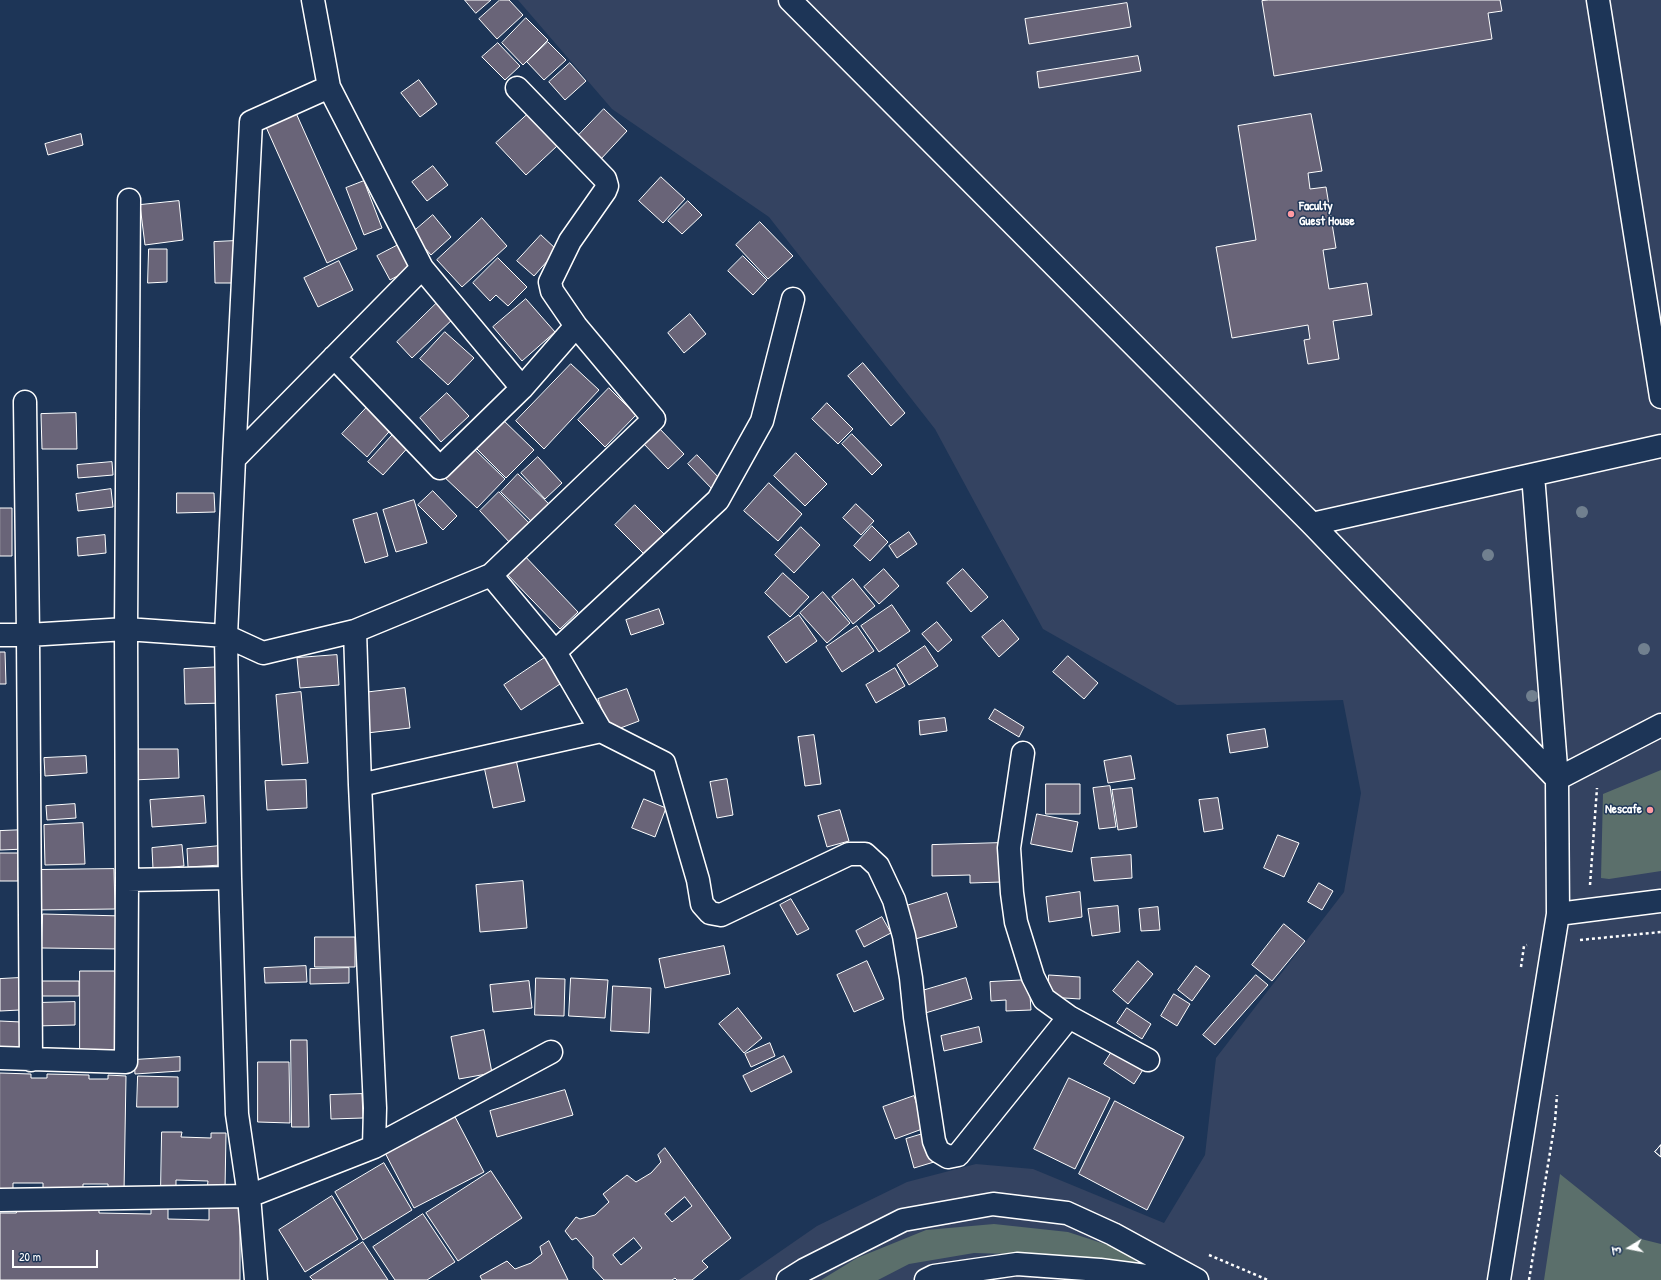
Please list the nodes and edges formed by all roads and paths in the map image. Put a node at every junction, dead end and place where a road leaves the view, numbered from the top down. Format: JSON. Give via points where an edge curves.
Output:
{"nodes":[{"id":1,"x":313,"y":0,"type":"edge"},
{"id":2,"x":790,"y":0,"type":"edge"},
{"id":3,"x":1602,"y":0,"type":"edge"},
{"id":4,"x":329,"y":86,"type":"junction"},
{"id":5,"x":517,"y":88,"type":"dead end"},
{"id":6,"x":129,"y":200,"type":"dead end"},
{"id":7,"x":422,"y":268,"type":"junction"},
{"id":8,"x":792,"y":299,"type":"dead end"},
{"id":9,"x":576,"y":326,"type":"junction"},
{"id":10,"x":334,"y":358,"type":"junction"},
{"id":11,"x":522,"y":388,"type":"junction"},
{"id":12,"x":1661,"y":397,"type":"edge"},
{"id":13,"x":25,"y":402,"type":"dead end"},
{"id":14,"x":1661,"y":446,"type":"edge"},
{"id":15,"x":234,"y":459,"type":"junction"},
{"id":16,"x":1534,"y":475,"type":"junction"},
{"id":17,"x":1312,"y":524,"type":"junction"},
{"id":18,"x":491,"y":575,"type":"junction"},
{"id":19,"x":126,"y":629,"type":"junction"},
{"id":20,"x":354,"y":631,"type":"junction"},
{"id":21,"x":0,"y":635,"type":"edge"},
{"id":22,"x":28,"y":635,"type":"junction"},
{"id":23,"x":226,"y":636,"type":"junction"},
{"id":24,"x":555,"y":652,"type":"junction"},
{"id":25,"x":1661,"y":725,"type":"edge"},
{"id":26,"x":601,"y":731,"type":"junction"},
{"id":27,"x":1023,"y":753,"type":"dead end"},
{"id":28,"x":1557,"y":779,"type":"junction"},
{"id":29,"x":1604,"y":784,"type":"dead end"},
{"id":30,"x":360,"y":785,"type":"junction"},
{"id":31,"x":230,"y":878,"type":"junction"},
{"id":32,"x":127,"y":880,"type":"junction"},
{"id":33,"x":1590,"y":891,"type":"dead end"},
{"id":34,"x":1661,"y":902,"type":"edge"},
{"id":35,"x":1558,"y":914,"type":"junction"},
{"id":36,"x":1069,"y":1017,"type":"junction"},
{"id":37,"x":551,"y":1052,"type":"dead end"},
{"id":38,"x":0,"y":1058,"type":"edge"},
{"id":39,"x":31,"y":1060,"type":"junction"},
{"id":40,"x":1148,"y":1060,"type":"dead end"},
{"id":41,"x":374,"y":1147,"type":"junction"},
{"id":42,"x":249,"y":1196,"type":"junction"},
{"id":43,"x":0,"y":1200,"type":"edge"},
{"id":44,"x":256,"y":1280,"type":"edge"},
{"id":45,"x":788,"y":1280,"type":"edge"},
{"id":46,"x":926,"y":1280,"type":"edge"},
{"id":47,"x":1177,"y":1280,"type":"edge"},
{"id":48,"x":1197,"y":1280,"type":"edge"},
{"id":49,"x":1499,"y":1280,"type":"edge"}],
"edges":[{"from":1,"to":4,"type":"street"},
{"from":2,"to":17,"type":"street"},
{"from":3,"to":12,"type":"street"},
{"from":4,"to":7,"type":"street"},
{"from":4,"to":15,"type":"street","via":[[251,122]]},
{"from":5,"to":9,"type":"street","via":[[605,179],[607,186],[570,241],[550,282],[552,291]]},
{"from":6,"to":19,"type":"street"},
{"from":7,"to":10,"type":"street"},
{"from":7,"to":11,"type":"street"},
{"from":8,"to":24,"type":"street","via":[[762,421],[718,500]]},
{"from":9,"to":11,"type":"street"},
{"from":9,"to":18,"type":"street","via":[[654,419]]},
{"from":10,"to":11,"type":"street","via":[[440,468]]},
{"from":10,"to":15,"type":"street"},
{"from":13,"to":22,"type":"street"},
{"from":14,"to":16,"type":"street"},
{"from":15,"to":23,"type":"street"},
{"from":16,"to":17,"type":"street"},
{"from":16,"to":28,"type":"street"},
{"from":17,"to":28,"type":"street"},
{"from":18,"to":20,"type":"street"},
{"from":18,"to":24,"type":"street"},
{"from":19,"to":22,"type":"street"},
{"from":19,"to":23,"type":"street"},
{"from":19,"to":32,"type":"street"},
{"from":20,"to":23,"type":"street","via":[[263,653]]},
{"from":20,"to":30,"type":"street"},
{"from":21,"to":22,"type":"street"},
{"from":22,"to":39,"type":"street"},
{"from":23,"to":31,"type":"street"},
{"from":24,"to":26,"type":"street"},
{"from":25,"to":28,"type":"street"},
{"from":26,"to":30,"type":"street"},
{"from":26,"to":36,"type":"street","via":[[664,763],[698,880],[702,904],[710,913],[721,915],[849,854],[865,854],[878,866],[894,900],[904,936],[934,1141],[938,1151],[948,1157],[958,1155]]},
{"from":27,"to":36,"type":"street","via":[[1009,848],[1016,922],[1033,977],[1044,1000]]},
{"from":28,"to":35,"type":"street"},
{"from":29,"to":33,"type":"path","via":[[1597,788]]},
{"from":30,"to":41,"type":"street","via":[[375,1108]]},
{"from":31,"to":32,"type":"street"},
{"from":31,"to":42,"type":"street","via":[[237,1114]]},
{"from":32,"to":39,"type":"street","via":[[126,1062]]},
{"from":34,"to":35,"type":"street"},
{"from":35,"to":49,"type":"street"},
{"from":36,"to":40,"type":"street"},
{"from":37,"to":41,"type":"street"},
{"from":38,"to":39,"type":"street"},
{"from":41,"to":42,"type":"street"},
{"from":42,"to":43,"type":"street"},
{"from":42,"to":44,"type":"street"},
{"from":45,"to":48,"type":"street","via":[[903,1220],[993,1204],[1067,1213],[1113,1234]]},
{"from":46,"to":47,"type":"street","via":[[934,1276],[1018,1264],[1100,1270]]}]}
